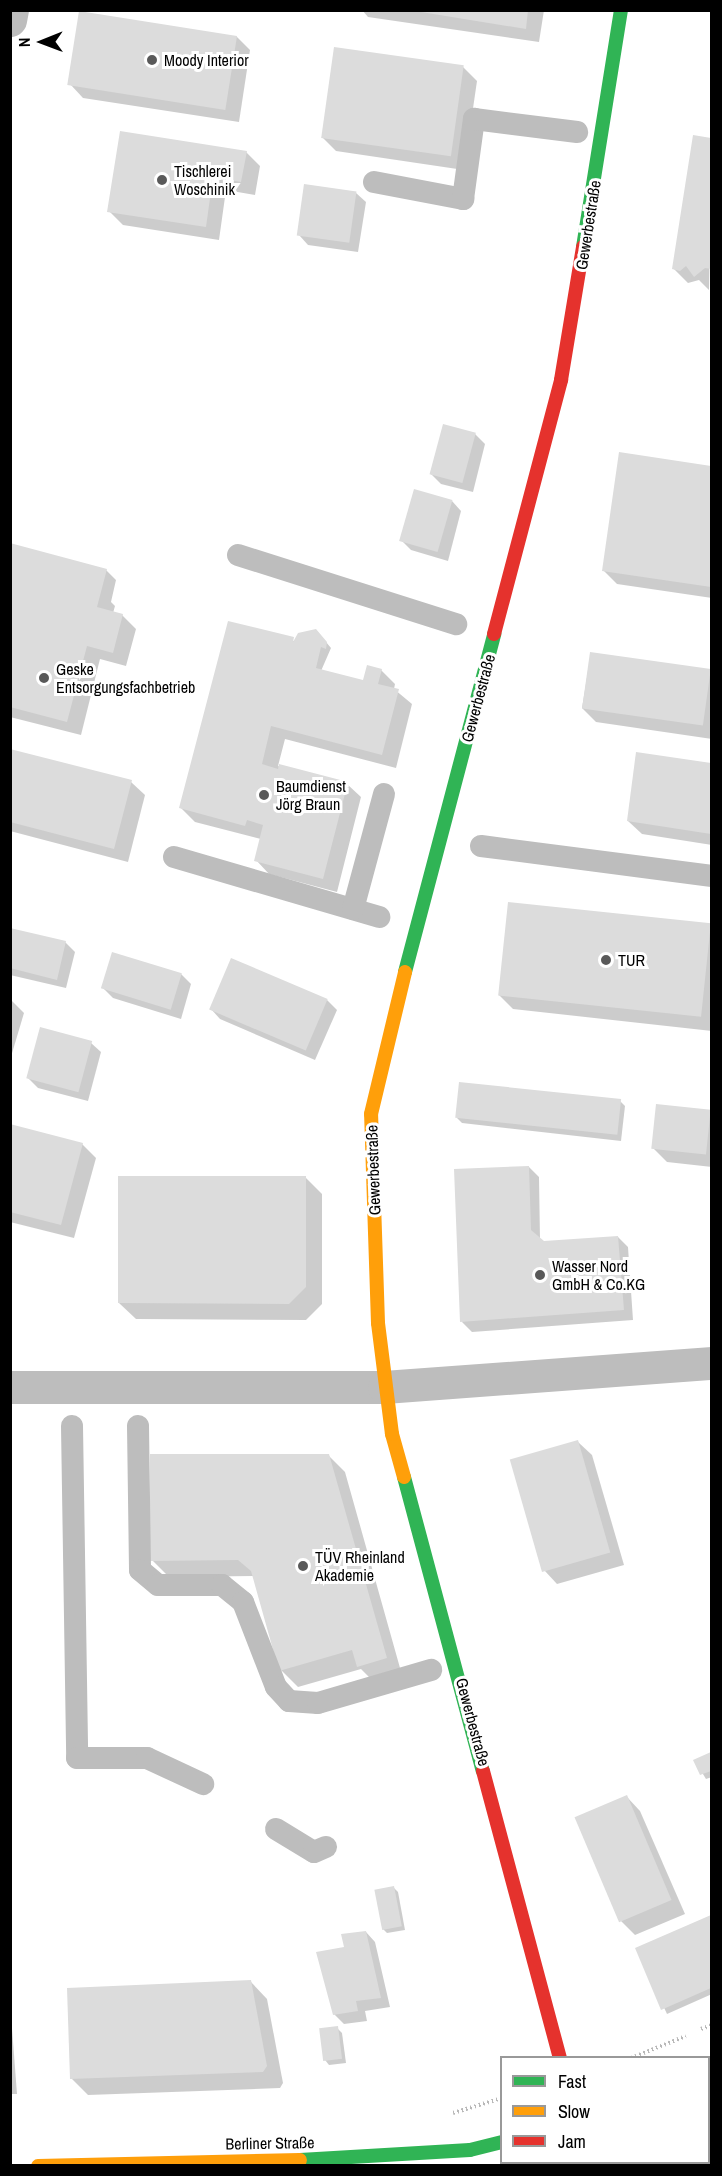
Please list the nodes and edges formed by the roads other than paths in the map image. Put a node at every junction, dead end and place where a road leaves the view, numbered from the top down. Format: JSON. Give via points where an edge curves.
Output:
{"nodes":[{"id":1,"x":12,"y":10,"type":"edge"},
{"id":2,"x":621,"y":10,"type":"edge"},
{"id":3,"x":10,"y":20,"type":"edge"},
{"id":4,"x":577,"y":132,"type":"dead end"},
{"id":5,"x":374,"y":182,"type":"dead end"},
{"id":6,"x":238,"y":555,"type":"dead end"},
{"id":7,"x":456,"y":624,"type":"dead end"},
{"id":8,"x":384,"y":794,"type":"dead end"},
{"id":9,"x":481,"y":846,"type":"dead end"},
{"id":10,"x":174,"y":857,"type":"dead end"},
{"id":11,"x":711,"y":876,"type":"edge"},
{"id":12,"x":353,"y":909,"type":"junction"},
{"id":13,"x":379,"y":917,"type":"dead end"},
{"id":14,"x":711,"y":1363,"type":"edge"},
{"id":15,"x":10,"y":1387,"type":"edge"},
{"id":16,"x":384,"y":1387,"type":"junction"},
{"id":17,"x":72,"y":1426,"type":"dead end"},
{"id":18,"x":138,"y":1426,"type":"dead end"},
{"id":19,"x":431,"y":1670,"type":"dead end"},
{"id":20,"x":203,"y":1784,"type":"dead end"},
{"id":21,"x":276,"y":1829,"type":"dead end"},
{"id":22,"x":326,"y":1846,"type":"dead end"},
{"id":23,"x":559,"y":2056,"type":"edge"},
{"id":24,"x":500,"y":2142,"type":"edge"},
{"id":25,"x":38,"y":2166,"type":"edge"}],
"edges":[{"from":1,"to":3,"type":"street"},
{"from":2,"to":16,"type":"street","name":"Gewerbestraße","via":[[561,380],[375,1084],[372,1155]]},
{"from":4,"to":5,"type":"lane","via":[[474,119],[463,199]]},
{"from":6,"to":7,"type":"lane"},
{"from":8,"to":12,"type":"lane"},
{"from":9,"to":11,"type":"lane"},
{"from":10,"to":12,"type":"lane"},
{"from":12,"to":13,"type":"lane"},
{"from":14,"to":16,"type":"street"},
{"from":15,"to":16,"type":"street"},
{"from":16,"to":23,"type":"street","name":"Gewerbestraße","via":[[398,1457],[457,1662]]},
{"from":17,"to":20,"type":"lane","via":[[77,1758],[147,1758]]},
{"from":18,"to":19,"type":"lane","via":[[140,1570],[158,1585],[222,1585],[243,1602],[276,1687],[289,1701],[318,1703]]},
{"from":21,"to":22,"type":"lane","via":[[314,1852]]},
{"from":24,"to":25,"type":"street","name":"Berliner Straße","via":[[470,2150],[362,2158]]}]}
